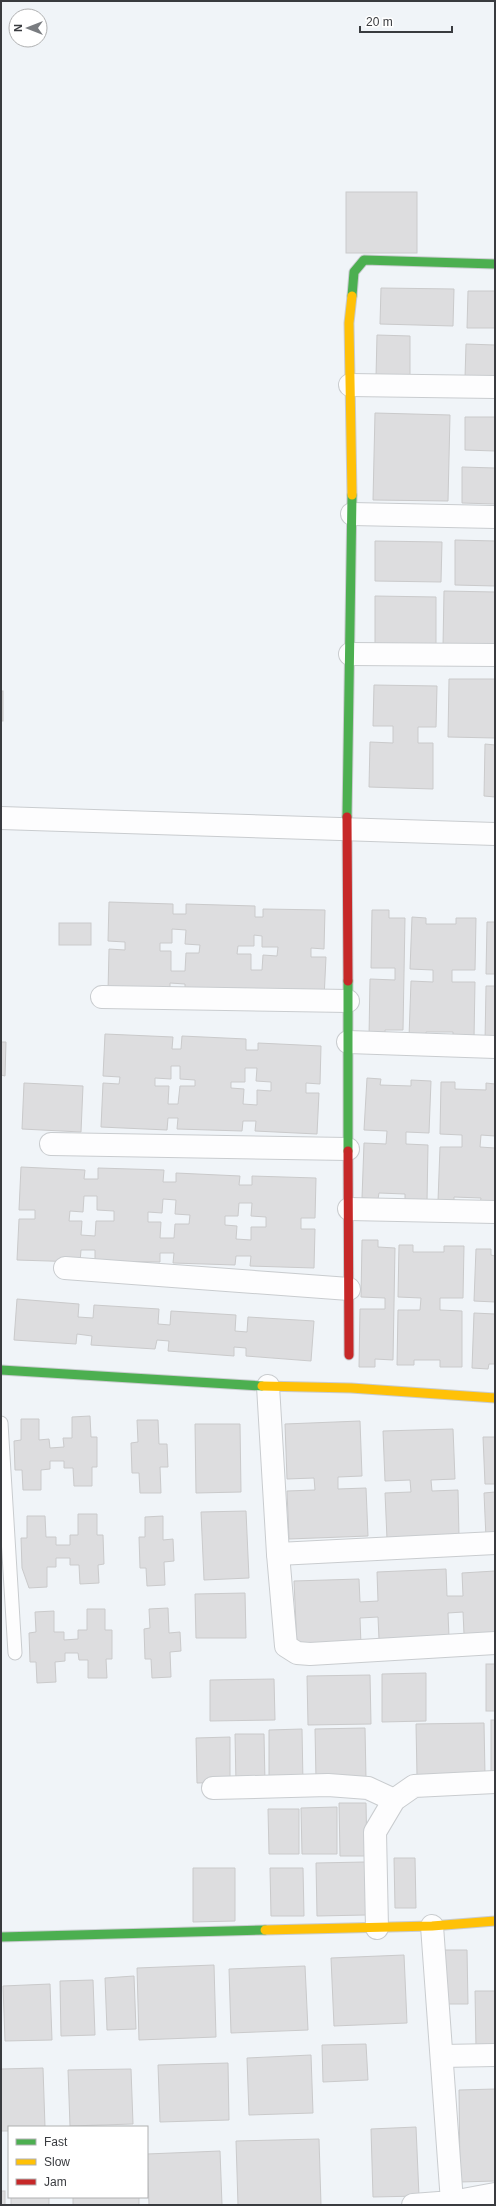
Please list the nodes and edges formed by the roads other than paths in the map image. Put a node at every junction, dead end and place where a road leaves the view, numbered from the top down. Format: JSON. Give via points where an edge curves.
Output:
{"nodes":[{"id":1,"x":495,"y":264,"type":"edge"},
{"id":2,"x":350,"y":385,"type":"junction"},
{"id":3,"x":495,"y":387,"type":"edge"},
{"id":4,"x":352,"y":514,"type":"junction"},
{"id":5,"x":495,"y":517,"type":"edge"},
{"id":6,"x":350,"y":654,"type":"junction"},
{"id":7,"x":495,"y":655,"type":"edge"},
{"id":8,"x":1,"y":818,"type":"edge"},
{"id":9,"x":347,"y":829,"type":"junction"},
{"id":10,"x":495,"y":834,"type":"edge"},
{"id":11,"x":102,"y":997,"type":"dead end"},
{"id":12,"x":348,"y":1001,"type":"junction"},
{"id":13,"x":348,"y":1042,"type":"junction"},
{"id":14,"x":495,"y":1047,"type":"edge"},
{"id":15,"x":51,"y":1144,"type":"dead end"},
{"id":16,"x":348,"y":1149,"type":"junction"},
{"id":17,"x":349,"y":1209,"type":"junction"},
{"id":18,"x":495,"y":1212,"type":"edge"},
{"id":19,"x":64,"y":1268,"type":"dead end"},
{"id":20,"x":349,"y":1289,"type":"junction"},
{"id":21,"x":349,"y":1355,"type":"dead end"},
{"id":22,"x":1,"y":1370,"type":"edge"},
{"id":23,"x":268,"y":1386,"type":"junction"},
{"id":24,"x":495,"y":1398,"type":"edge"},
{"id":25,"x":1,"y":1423,"type":"edge"},
{"id":26,"x":495,"y":1543,"type":"edge"},
{"id":27,"x":278,"y":1554,"type":"junction"},
{"id":28,"x":495,"y":1643,"type":"edge"},
{"id":29,"x":16,"y":1653,"type":"dead end"},
{"id":30,"x":495,"y":1782,"type":"edge"},
{"id":31,"x":213,"y":1788,"type":"dead end"},
{"id":32,"x":394,"y":1800,"type":"junction"},
{"id":33,"x":495,"y":1920,"type":"edge"},
{"id":34,"x":432,"y":1926,"type":"junction"},
{"id":35,"x":377,"y":1928,"type":"junction"},
{"id":36,"x":1,"y":1937,"type":"edge"},
{"id":37,"x":495,"y":2055,"type":"edge"},
{"id":38,"x":442,"y":2056,"type":"junction"},
{"id":39,"x":495,"y":2194,"type":"edge"},
{"id":40,"x":452,"y":2202,"type":"junction"},
{"id":41,"x":413,"y":2205,"type":"edge"}],
"edges":[{"from":1,"to":2,"type":"street","via":[[364,260],[354,272],[349,323]]},
{"from":2,"to":3,"type":"street"},
{"from":2,"to":4,"type":"street"},
{"from":4,"to":5,"type":"street"},
{"from":4,"to":6,"type":"street"},
{"from":6,"to":7,"type":"street"},
{"from":6,"to":9,"type":"street"},
{"from":8,"to":9,"type":"street"},
{"from":9,"to":10,"type":"street"},
{"from":9,"to":12,"type":"street"},
{"from":11,"to":12,"type":"street"},
{"from":12,"to":13,"type":"street"},
{"from":13,"to":14,"type":"street"},
{"from":13,"to":16,"type":"street"},
{"from":15,"to":16,"type":"street"},
{"from":16,"to":17,"type":"street"},
{"from":17,"to":18,"type":"street"},
{"from":17,"to":20,"type":"street"},
{"from":19,"to":20,"type":"street"},
{"from":20,"to":21,"type":"street"},
{"from":22,"to":23,"type":"street"},
{"from":23,"to":24,"type":"street","via":[[351,1388]]},
{"from":23,"to":27,"type":"street"},
{"from":25,"to":29,"type":"lane"},
{"from":26,"to":27,"type":"street"},
{"from":27,"to":28,"type":"street","via":[[286,1646],[296,1653]]},
{"from":30,"to":32,"type":"street","via":[[414,1786]]},
{"from":31,"to":32,"type":"street","via":[[328,1785],[368,1788]]},
{"from":32,"to":35,"type":"street","via":[[375,1832]]},
{"from":33,"to":34,"type":"street"},
{"from":34,"to":35,"type":"street"},
{"from":34,"to":38,"type":"street"},
{"from":35,"to":36,"type":"street"},
{"from":37,"to":38,"type":"street"},
{"from":38,"to":40,"type":"street"},
{"from":39,"to":40,"type":"street"},
{"from":40,"to":41,"type":"street"}]}
